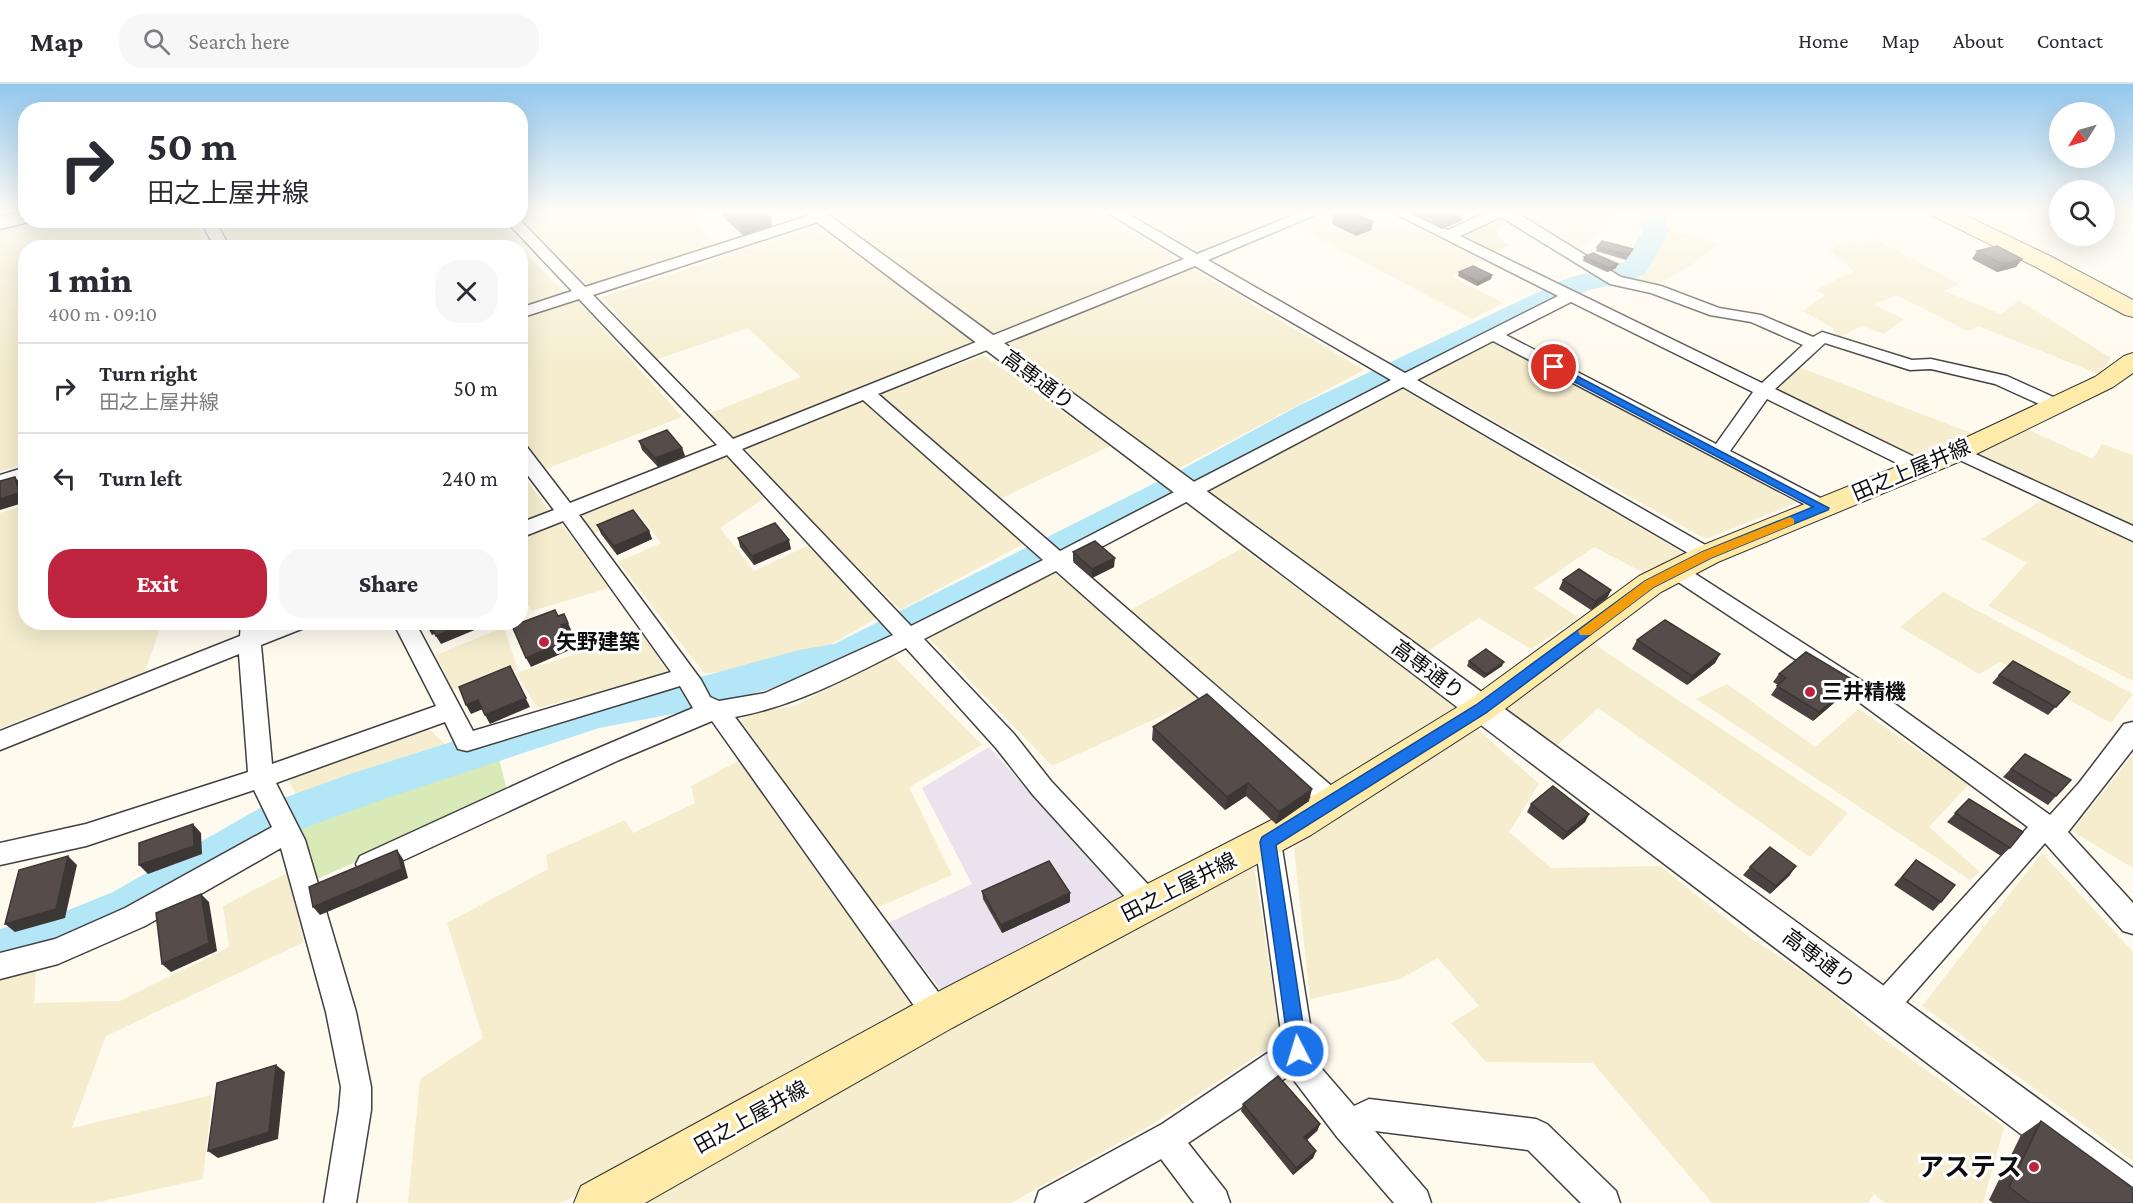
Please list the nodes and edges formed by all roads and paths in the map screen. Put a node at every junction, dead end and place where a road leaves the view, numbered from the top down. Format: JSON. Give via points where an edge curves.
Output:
{"nodes":[{"id":1,"x":553,"y":262,"type":"edge"},
{"id":2,"x":675,"y":262,"type":"edge"},
{"id":3,"x":879,"y":262,"type":"edge"},
{"id":4,"x":1190,"y":262,"type":"edge"},
{"id":5,"x":1200,"y":262,"type":"edge"},
{"id":6,"x":1499,"y":262,"type":"edge"},
{"id":7,"x":1586,"y":262,"type":"edge"},
{"id":8,"x":2044,"y":262,"type":"edge"},
{"id":9,"x":583,"y":294,"type":"junction"},
{"id":10,"x":1563,"y":294,"type":"junction"},
{"id":11,"x":2133,"y":310,"type":"edge"},
{"id":12,"x":528,"y":311,"type":"edge"},
{"id":13,"x":1492,"y":334,"type":"junction"},
{"id":14,"x":987,"y":342,"type":"junction"},
{"id":15,"x":1813,"y":343,"type":"junction"},
{"id":16,"x":2133,"y":361,"type":"edge"},
{"id":17,"x":1402,"y":381,"type":"junction"},
{"id":18,"x":1764,"y":390,"type":"junction"},
{"id":19,"x":865,"y":392,"type":"junction"},
{"id":20,"x":2056,"y":405,"type":"junction"},
{"id":21,"x":730,"y":447,"type":"junction"},
{"id":22,"x":1958,"y":452,"type":"junction"},
{"id":23,"x":1719,"y":453,"type":"junction"},
{"id":24,"x":528,"y":462,"type":"edge"},
{"id":25,"x":1920,"y":467,"type":"junction"},
{"id":26,"x":18,"y":475,"type":"edge"},
{"id":27,"x":0,"y":481,"type":"edge"},
{"id":28,"x":1182,"y":487,"type":"junction"},
{"id":29,"x":1823,"y":508,"type":"junction"},
{"id":30,"x":566,"y":512,"type":"junction"},
{"id":31,"x":528,"y":528,"type":"edge"},
{"id":32,"x":2133,"y":534,"type":"edge"},
{"id":33,"x":1058,"y":560,"type":"junction"},
{"id":34,"x":1691,"y":563,"type":"junction"},
{"id":35,"x":408,"y":630,"type":"edge"},
{"id":36,"x":251,"y":632,"type":"edge"},
{"id":37,"x":909,"y":637,"type":"junction"},
{"id":38,"x":685,"y":676,"type":"junction"},
{"id":39,"x":1481,"y":709,"type":"junction"},
{"id":40,"x":450,"y":711,"type":"junction"},
{"id":41,"x":718,"y":712,"type":"junction"},
{"id":42,"x":2133,"y":731,"type":"edge"},
{"id":43,"x":0,"y":741,"type":"edge"},
{"id":44,"x":261,"y":778,"type":"junction"},
{"id":45,"x":1333,"y":802,"type":"junction"},
{"id":46,"x":284,"y":822,"type":"junction"},
{"id":47,"x":2045,"y":825,"type":"junction"},
{"id":48,"x":1268,"y":842,"type":"junction"},
{"id":49,"x":0,"y":854,"type":"edge"},
{"id":50,"x":329,"y":882,"type":"junction"},
{"id":51,"x":1148,"y":903,"type":"junction"},
{"id":52,"x":2133,"y":922,"type":"edge"},
{"id":53,"x":0,"y":966,"type":"edge"},
{"id":54,"x":1883,"y":1007,"type":"junction"},
{"id":55,"x":937,"y":1014,"type":"junction"},
{"id":56,"x":1299,"y":1057,"type":"junction"},
{"id":57,"x":1348,"y":1126,"type":"junction"},
{"id":58,"x":1166,"y":1139,"type":"junction"},
{"id":59,"x":2133,"y":1193,"type":"edge"},
{"id":60,"x":340,"y":1203,"type":"edge"},
{"id":61,"x":598,"y":1203,"type":"edge"},
{"id":62,"x":1051,"y":1203,"type":"edge"},
{"id":63,"x":1214,"y":1203,"type":"edge"},
{"id":64,"x":1415,"y":1203,"type":"edge"},
{"id":65,"x":1604,"y":1203,"type":"edge"}],
"edges":[{"from":1,"to":9,"type":"street"},
{"from":2,"to":9,"type":"street"},
{"from":3,"to":14,"type":"street","name":"高専通り"},
{"from":4,"to":14,"type":"street"},
{"from":5,"to":17,"type":"street"},
{"from":6,"to":10,"type":"street"},
{"from":7,"to":15,"type":"street","via":[[1616,281],[1655,289],[1716,312],[1755,318]]},
{"from":8,"to":11,"type":"main road"},
{"from":9,"to":12,"type":"street"},
{"from":9,"to":21,"type":"street"},
{"from":10,"to":13,"type":"street"},
{"from":10,"to":18,"type":"street"},
{"from":13,"to":17,"type":"street"},
{"from":13,"to":23,"type":"street"},
{"from":14,"to":19,"type":"street"},
{"from":14,"to":28,"type":"street","name":"高専通り"},
{"from":15,"to":18,"type":"street"},
{"from":15,"to":20,"type":"street","via":[[1822,337],[1829,338],[1910,365],[1931,364],[1981,374]]},
{"from":16,"to":20,"type":"main road","name":"田之上屋井線","via":[[2104,382]]},
{"from":17,"to":28,"type":"street"},
{"from":17,"to":34,"type":"street"},
{"from":18,"to":23,"type":"street"},
{"from":18,"to":25,"type":"street"},
{"from":19,"to":21,"type":"street"},
{"from":19,"to":33,"type":"street"},
{"from":20,"to":22,"type":"main road","name":"田之上屋井線"},
{"from":21,"to":30,"type":"street"},
{"from":21,"to":37,"type":"street"},
{"from":22,"to":25,"type":"main road","name":"田之上屋井線"},
{"from":22,"to":32,"type":"street"},
{"from":23,"to":29,"type":"street"},
{"from":24,"to":30,"type":"street"},
{"from":25,"to":29,"type":"main road","name":"田之上屋井線"},
{"from":26,"to":27,"type":"street"},
{"from":28,"to":33,"type":"street"},
{"from":28,"to":39,"type":"street","name":"高専通り"},
{"from":29,"to":34,"type":"main road","name":"田之上屋井線"},
{"from":30,"to":31,"type":"street"},
{"from":30,"to":38,"type":"street"},
{"from":33,"to":37,"type":"street"},
{"from":33,"to":45,"type":"street"},
{"from":34,"to":39,"type":"main road","name":"田之上屋井線","via":[[1650,584]]},
{"from":34,"to":47,"type":"street"},
{"from":35,"to":40,"type":"street"},
{"from":36,"to":43,"type":"street"},
{"from":36,"to":44,"type":"street"},
{"from":37,"to":41,"type":"street","via":[[784,697]]},
{"from":37,"to":51,"type":"street"},
{"from":38,"to":40,"type":"street","via":[[467,742]]},
{"from":38,"to":41,"type":"street","via":[[702,703]]},
{"from":39,"to":45,"type":"main road","name":"田之上屋井線"},
{"from":39,"to":54,"type":"street","name":"高専通り"},
{"from":40,"to":44,"type":"street"},
{"from":41,"to":50,"type":"street","via":[[697,716]]},
{"from":41,"to":55,"type":"street"},
{"from":42,"to":47,"type":"street","via":[[2057,826]]},
{"from":44,"to":46,"type":"street"},
{"from":44,"to":49,"type":"street","via":[[86,835]]},
{"from":45,"to":48,"type":"main road","name":"田之上屋井線"},
{"from":46,"to":50,"type":"street"},
{"from":46,"to":53,"type":"street","via":[[135,917],[58,951]]},
{"from":47,"to":52,"type":"street"},
{"from":47,"to":54,"type":"street"},
{"from":48,"to":51,"type":"main road","name":"田之上屋井線"},
{"from":48,"to":56,"type":"street"},
{"from":50,"to":60,"type":"street","via":[[341,1012],[356,1087]]},
{"from":51,"to":55,"type":"main road","name":"田之上屋井線"},
{"from":54,"to":59,"type":"street","name":"高専通り"},
{"from":55,"to":61,"type":"main road","name":"田之上屋井線"},
{"from":56,"to":57,"type":"street","via":[[1303,1070]]},
{"from":56,"to":58,"type":"street","via":[[1277,1064]]},
{"from":57,"to":64,"type":"street"},
{"from":57,"to":65,"type":"street","via":[[1369,1115],[1536,1135]]},
{"from":58,"to":62,"type":"street"},
{"from":58,"to":63,"type":"street"}]}
